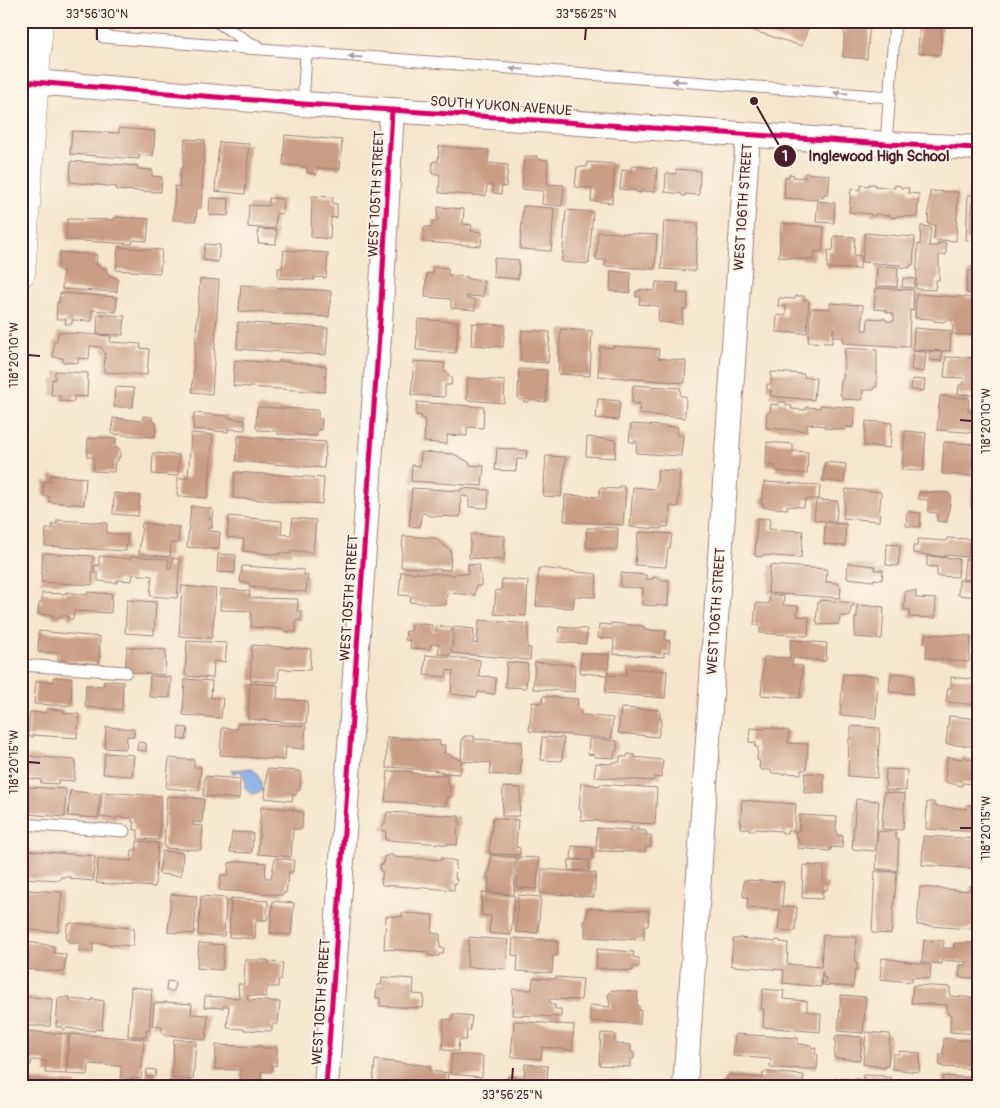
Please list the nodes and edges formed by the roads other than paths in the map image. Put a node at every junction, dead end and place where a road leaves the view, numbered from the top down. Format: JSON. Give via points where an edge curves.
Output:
{"nodes":[{"id":1,"x":38,"y":21,"type":"edge"},
{"id":2,"x":104,"y":21,"type":"edge"},
{"id":3,"x":216,"y":21,"type":"edge"},
{"id":4,"x":895,"y":21,"type":"edge"},
{"id":5,"x":266,"y":49,"type":"junction"},
{"id":6,"x":306,"y":53,"type":"junction"},
{"id":7,"x":28,"y":81,"type":"edge"},
{"id":8,"x":890,"y":97,"type":"junction"},
{"id":9,"x":303,"y":104,"type":"junction"},
{"id":10,"x":392,"y":110,"type":"junction"},
{"id":11,"x":748,"y":135,"type":"junction"},
{"id":12,"x":886,"y":144,"type":"junction"},
{"id":13,"x":979,"y":148,"type":"edge"},
{"id":14,"x":23,"y":228,"type":"edge"},
{"id":15,"x":21,"y":273,"type":"edge"},
{"id":16,"x":21,"y":665,"type":"edge"},
{"id":17,"x":126,"y":672,"type":"dead end"},
{"id":18,"x":21,"y":824,"type":"edge"},
{"id":19,"x":124,"y":831,"type":"dead end"},
{"id":20,"x":326,"y":1087,"type":"edge"},
{"id":21,"x":685,"y":1087,"type":"edge"}],
"edges":[{"from":1,"to":7,"type":"street"},
{"from":2,"to":5,"type":"lane","via":[[103,37]]},
{"from":3,"to":5,"type":"lane","via":[[248,42]]},
{"from":4,"to":8,"type":"lane"},
{"from":5,"to":6,"type":"lane"},
{"from":8,"to":6,"type":"lane","one_way":true},
{"from":6,"to":9,"type":"lane"},
{"from":7,"to":9,"type":"street","name":"SOUTH YUKON AVENUE"},
{"from":7,"to":14,"type":"street"},
{"from":8,"to":12,"type":"lane"},
{"from":9,"to":10,"type":"street","name":"SOUTH YUKON AVENUE"},
{"from":10,"to":11,"type":"street","name":"SOUTH YUKON AVENUE"},
{"from":10,"to":20,"type":"street","name":"WEST 105TH STREET"},
{"from":11,"to":12,"type":"street","name":"SOUTH YUKON AVENUE"},
{"from":11,"to":21,"type":"street","name":"WEST 106TH STREET"},
{"from":12,"to":13,"type":"street","name":"SOUTH YUKON AVENUE"},
{"from":14,"to":15,"type":"street"},
{"from":16,"to":17,"type":"lane"},
{"from":18,"to":19,"type":"lane"}]}
